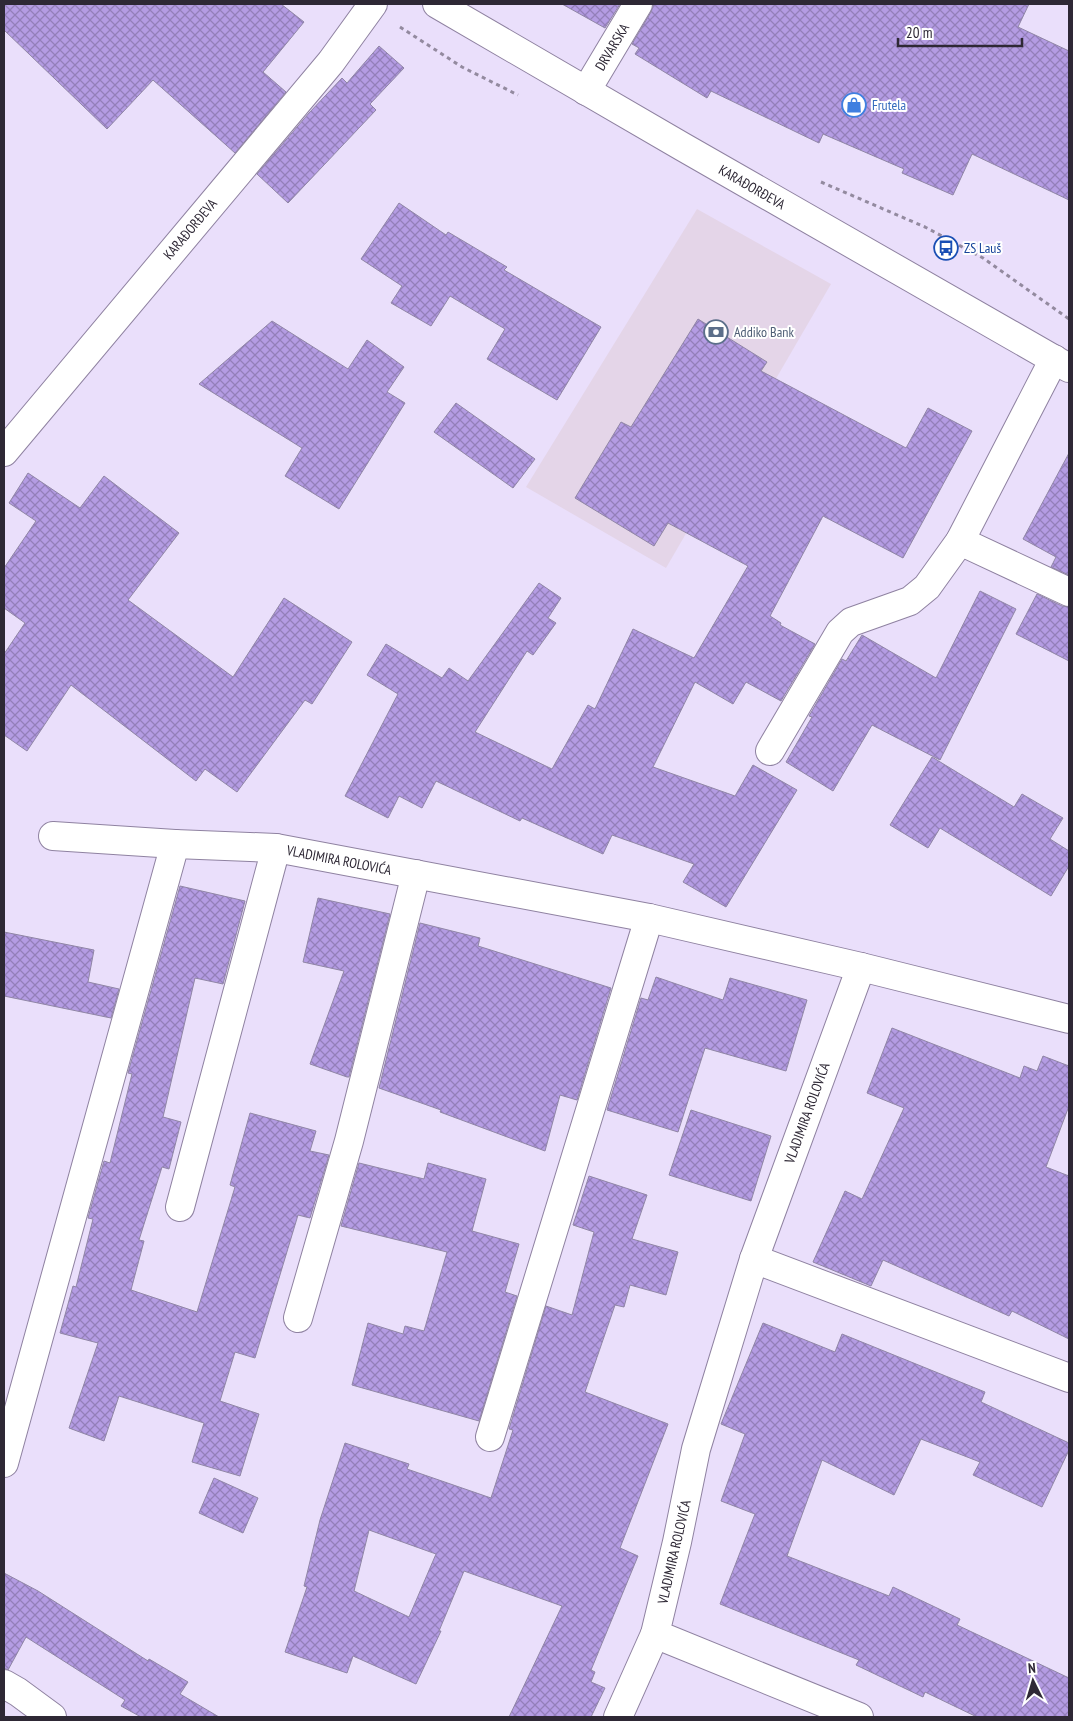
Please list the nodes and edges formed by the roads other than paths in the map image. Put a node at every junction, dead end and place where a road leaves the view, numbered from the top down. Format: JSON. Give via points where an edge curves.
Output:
{"nodes":[{"id":1,"x":373,"y":4,"type":"edge"},
{"id":2,"x":437,"y":4,"type":"edge"},
{"id":3,"x":638,"y":4,"type":"edge"},
{"id":4,"x":586,"y":91,"type":"junction"},
{"id":5,"x":1061,"y":363,"type":"edge"},
{"id":6,"x":4,"y":452,"type":"edge"},
{"id":7,"x":960,"y":541,"type":"junction"},
{"id":8,"x":1069,"y":592,"type":"edge"},
{"id":9,"x":770,"y":751,"type":"dead end"},
{"id":10,"x":53,"y":836,"type":"dead end"},
{"id":11,"x":174,"y":844,"type":"junction"},
{"id":12,"x":276,"y":848,"type":"junction"},
{"id":13,"x":416,"y":874,"type":"junction"},
{"id":14,"x":649,"y":918,"type":"junction"},
{"id":15,"x":861,"y":966,"type":"junction"},
{"id":16,"x":1069,"y":1018,"type":"edge"},
{"id":17,"x":180,"y":1207,"type":"dead end"},
{"id":18,"x":754,"y":1259,"type":"junction"},
{"id":19,"x":298,"y":1318,"type":"dead end"},
{"id":20,"x":1069,"y":1378,"type":"edge"},
{"id":21,"x":490,"y":1437,"type":"dead end"},
{"id":22,"x":4,"y":1463,"type":"edge"},
{"id":23,"x":655,"y":1634,"type":"junction"},
{"id":24,"x":4,"y":1684,"type":"edge"},
{"id":25,"x":52,"y":1717,"type":"edge"},
{"id":26,"x":618,"y":1717,"type":"edge"},
{"id":27,"x":859,"y":1717,"type":"edge"}],
"edges":[{"from":1,"to":6,"type":"street","name":"KARAĐORĐEVA","via":[[331,62]]},
{"from":2,"to":4,"type":"street","name":"KARAĐORĐEVA"},
{"from":3,"to":4,"type":"street","name":"DRVARSKA"},
{"from":4,"to":5,"type":"street","name":"KARAĐORĐEVA"},
{"from":5,"to":7,"type":"street"},
{"from":7,"to":8,"type":"street"},
{"from":7,"to":9,"type":"street","via":[[921,592],[910,600],[851,622],[840,632]]},
{"from":10,"to":11,"type":"street"},
{"from":11,"to":12,"type":"street"},
{"from":11,"to":22,"type":"street"},
{"from":12,"to":13,"type":"street","name":"VLADIMIRA ROLOVIĆA"},
{"from":12,"to":17,"type":"street","name":"VLADIMIRA ROLOVIĆA"},
{"from":13,"to":14,"type":"street","name":"VLADIMIRA ROLOVIĆA"},
{"from":13,"to":19,"type":"street","via":[[349,1141]]},
{"from":14,"to":15,"type":"street","name":"VLADIMIRA ROLOVIĆA"},
{"from":14,"to":21,"type":"street"},
{"from":15,"to":16,"type":"street","name":"VLADIMIRA ROLOVIĆA"},
{"from":15,"to":18,"type":"street","name":"VLADIMIRA ROLOVIĆA"},
{"from":18,"to":20,"type":"street"},
{"from":18,"to":23,"type":"street","name":"VLADIMIRA ROLOVIĆA","via":[[696,1449]]},
{"from":23,"to":26,"type":"street","name":"VLADIMIRA ROLOVIĆA"},
{"from":23,"to":27,"type":"street"},
{"from":24,"to":25,"type":"street"}]}
